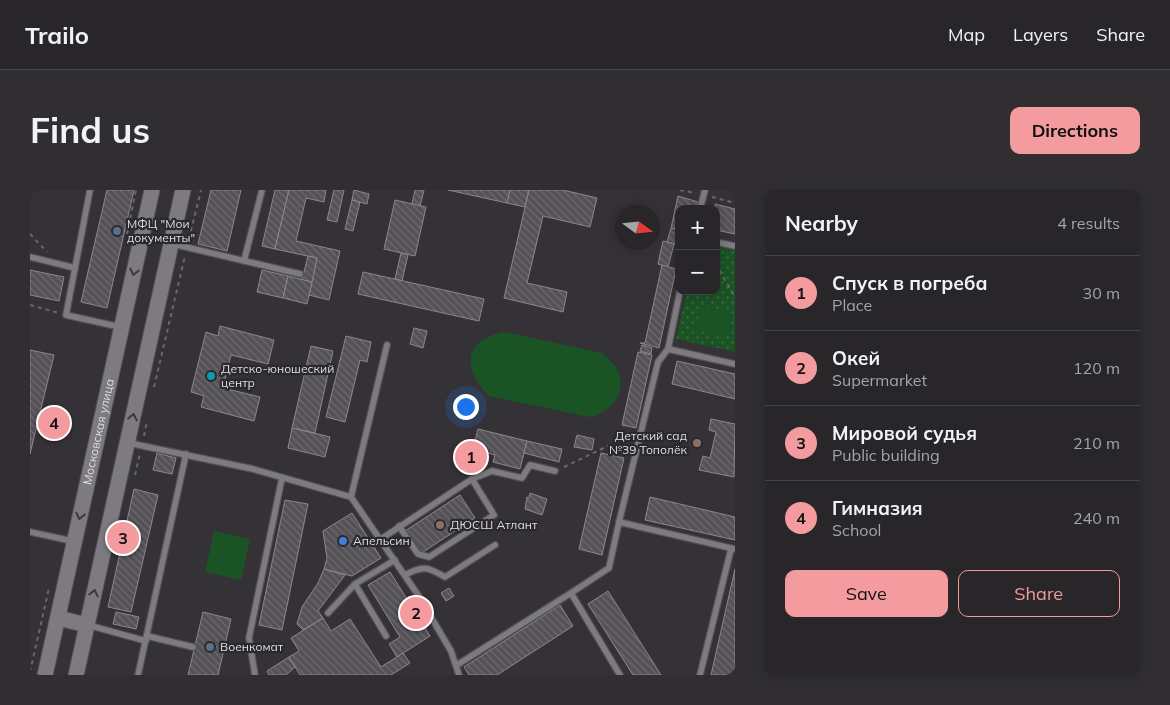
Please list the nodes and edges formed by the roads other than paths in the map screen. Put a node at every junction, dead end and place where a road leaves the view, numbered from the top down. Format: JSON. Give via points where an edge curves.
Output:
{"nodes":[{"id":1,"x":90,"y":190,"type":"edge"},
{"id":2,"x":152,"y":190,"type":"edge"},
{"id":3,"x":183,"y":190,"type":"edge"},
{"id":4,"x":262,"y":190,"type":"edge"},
{"id":5,"x":171,"y":243,"type":"junction"},
{"id":6,"x":720,"y":243,"type":"edge"},
{"id":7,"x":735,"y":246,"type":"edge"},
{"id":8,"x":30,"y":257,"type":"edge"},
{"id":9,"x":244,"y":260,"type":"junction"},
{"id":10,"x":75,"y":268,"type":"junction"},
{"id":11,"x":300,"y":274,"type":"dead end"},
{"id":12,"x":679,"y":295,"type":"edge"},
{"id":13,"x":122,"y":328,"type":"junction"},
{"id":14,"x":387,"y":345,"type":"dead end"},
{"id":15,"x":668,"y":348,"type":"junction"},
{"id":16,"x":735,"y":364,"type":"edge"},
{"id":17,"x":135,"y":444,"type":"junction"},
{"id":18,"x":186,"y":454,"type":"junction"},
{"id":19,"x":556,"y":471,"type":"road end"},
{"id":20,"x":282,"y":478,"type":"junction"},
{"id":21,"x":472,"y":479,"type":"junction"},
{"id":22,"x":351,"y":498,"type":"junction"},
{"id":23,"x":620,"y":522,"type":"junction"},
{"id":24,"x":399,"y":526,"type":"junction"},
{"id":25,"x":30,"y":532,"type":"edge"},
{"id":26,"x":381,"y":539,"type":"junction"},
{"id":27,"x":74,"y":542,"type":"junction"},
{"id":28,"x":495,"y":545,"type":"dead end"},
{"id":29,"x":733,"y":549,"type":"edge"},
{"id":30,"x":395,"y":560,"type":"junction"},
{"id":31,"x":405,"y":575,"type":"junction"},
{"id":32,"x":354,"y":584,"type":"junction"},
{"id":33,"x":571,"y":593,"type":"junction"},
{"id":34,"x":328,"y":613,"type":"dead end"},
{"id":35,"x":58,"y":618,"type":"junction"},
{"id":36,"x":87,"y":625,"type":"junction"},
{"id":37,"x":386,"y":636,"type":"dead end"},
{"id":38,"x":147,"y":639,"type":"junction"},
{"id":39,"x":193,"y":647,"type":"dead end"},
{"id":40,"x":457,"y":665,"type":"junction"},
{"id":41,"x":45,"y":675,"type":"edge"},
{"id":42,"x":76,"y":675,"type":"edge"},
{"id":43,"x":138,"y":675,"type":"edge"},
{"id":44,"x":255,"y":675,"type":"edge"},
{"id":45,"x":459,"y":675,"type":"edge"},
{"id":46,"x":620,"y":675,"type":"edge"},
{"id":47,"x":700,"y":675,"type":"edge"}],
"edges":[{"from":1,"to":10,"type":"lane"},
{"from":2,"to":13,"type":"main road","name":"Московская улица","one_way":true},
{"from":3,"to":5,"type":"main road"},
{"from":4,"to":9,"type":"lane"},
{"from":5,"to":9,"type":"lane"},
{"from":17,"to":5,"type":"main road","one_way":true},
{"from":6,"to":7,"type":"lane"},
{"from":8,"to":10,"type":"lane"},
{"from":9,"to":11,"type":"lane"},
{"from":10,"to":13,"type":"lane","via":[[66,315]]},
{"from":12,"to":15,"type":"lane"},
{"from":13,"to":27,"type":"main road","name":"Московская улица","one_way":true},
{"from":14,"to":22,"type":"lane"},
{"from":15,"to":16,"type":"lane"},
{"from":15,"to":23,"type":"lane","via":[[658,362]]},
{"from":17,"to":18,"type":"lane"},
{"from":36,"to":17,"type":"main road","one_way":true},
{"from":18,"to":20,"type":"lane"},
{"from":18,"to":38,"type":"lane"},
{"from":19,"to":21,"type":"lane","via":[[530,465],[522,478],[492,472]]},
{"from":20,"to":22,"type":"lane"},
{"from":20,"to":44,"type":"lane","via":[[249,638]]},
{"from":21,"to":24,"type":"lane"},
{"from":21,"to":24,"type":"lane","via":[[494,515],[429,557],[418,554]]},
{"from":22,"to":26,"type":"lane"},
{"from":23,"to":29,"type":"lane"},
{"from":23,"to":33,"type":"lane","via":[[610,568]]},
{"from":24,"to":26,"type":"lane"},
{"from":25,"to":27,"type":"lane"},
{"from":26,"to":30,"type":"lane"},
{"from":27,"to":35,"type":"main road","name":"Московская улица"},
{"from":28,"to":31,"type":"lane","via":[[445,577],[419,567]]},
{"from":29,"to":47,"type":"lane"},
{"from":30,"to":31,"type":"lane"},
{"from":30,"to":32,"type":"lane"},
{"from":31,"to":40,"type":"lane"},
{"from":32,"to":34,"type":"lane"},
{"from":32,"to":37,"type":"lane"},
{"from":33,"to":40,"type":"lane"},
{"from":33,"to":46,"type":"lane"},
{"from":35,"to":36,"type":"main road"},
{"from":35,"to":41,"type":"main road","name":"Московская улица"},
{"from":36,"to":38,"type":"lane"},
{"from":36,"to":42,"type":"main road"},
{"from":38,"to":39,"type":"lane"},
{"from":38,"to":43,"type":"lane"},
{"from":40,"to":45,"type":"lane"}]}
